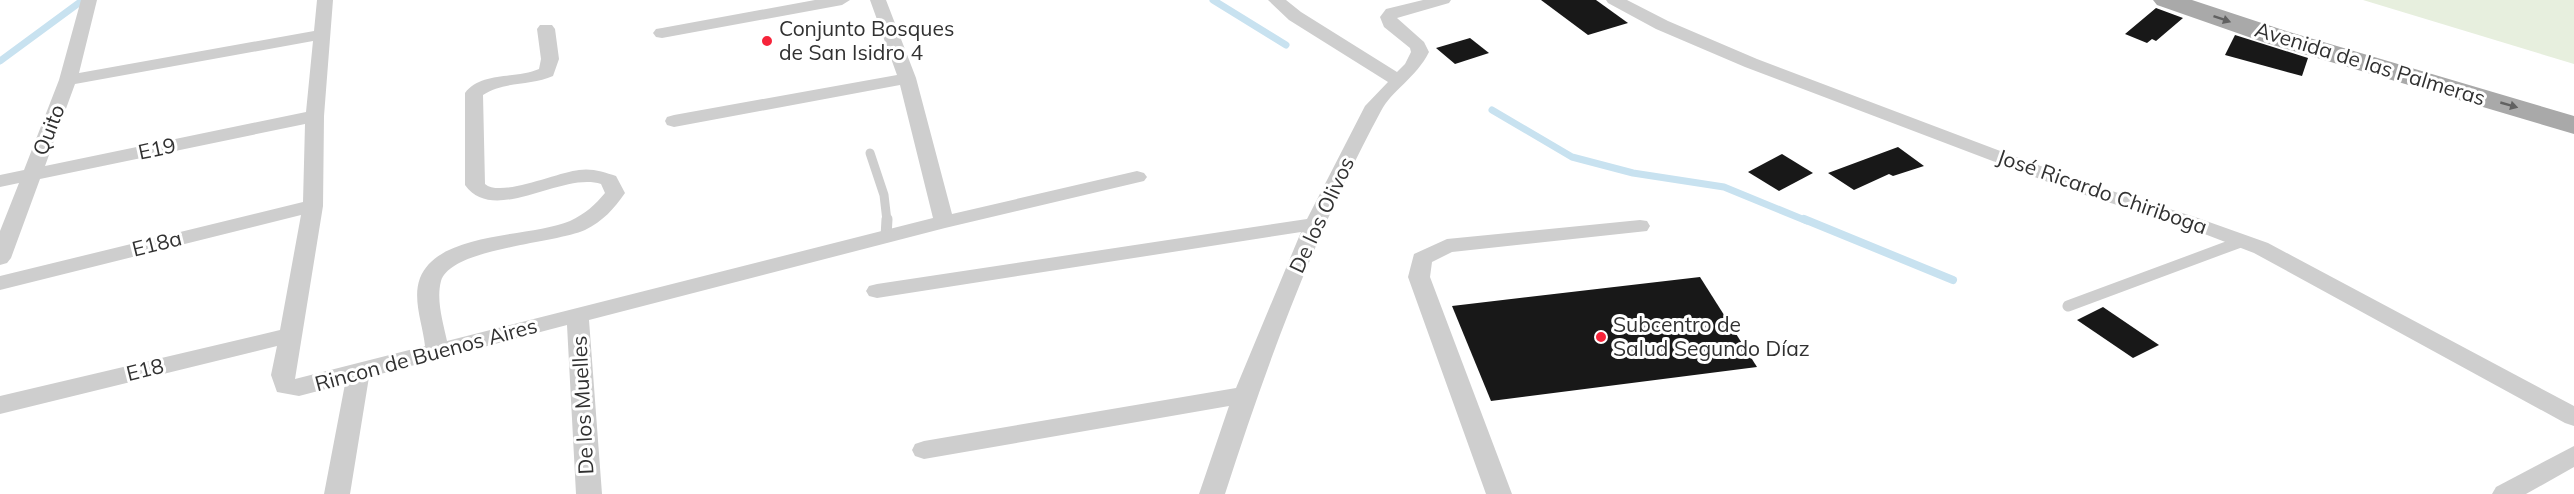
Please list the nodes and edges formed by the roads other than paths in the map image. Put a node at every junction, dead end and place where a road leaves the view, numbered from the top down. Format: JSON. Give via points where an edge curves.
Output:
{"nodes":[{"id":1,"x":89,"y":0,"type":"edge"},
{"id":2,"x":325,"y":0,"type":"edge"},
{"id":3,"x":842,"y":0,"type":"edge"},
{"id":4,"x":878,"y":0,"type":"edge"},
{"id":5,"x":1276,"y":0,"type":"edge"},
{"id":6,"x":1443,"y":0,"type":"edge"},
{"id":7,"x":1614,"y":0,"type":"edge"},
{"id":8,"x":2166,"y":0,"type":"edge"},
{"id":9,"x":2228,"y":0,"type":"edge"},
{"id":10,"x":546,"y":29,"type":"dead end"},
{"id":11,"x":662,"y":33,"type":"dead end"},
{"id":12,"x":320,"y":35,"type":"junction"},
{"id":13,"x":907,"y":78,"type":"junction"},
{"id":14,"x":68,"y":80,"type":"junction"},
{"id":15,"x":1399,"y":81,"type":"junction"},
{"id":16,"x":2574,"y":104,"type":"edge"},
{"id":17,"x":315,"y":116,"type":"junction"},
{"id":18,"x":674,"y":121,"type":"dead end"},
{"id":19,"x":2574,"y":125,"type":"edge"},
{"id":20,"x":870,"y":153,"type":"dead end"},
{"id":21,"x":32,"y":174,"type":"junction"},
{"id":22,"x":1137,"y":177,"type":"dead end"},
{"id":23,"x":0,"y":181,"type":"edge"},
{"id":24,"x":313,"y":206,"type":"junction"},
{"id":25,"x":945,"y":222,"type":"junction"},
{"id":26,"x":1315,"y":224,"type":"junction"},
{"id":27,"x":1640,"y":226,"type":"dead end"},
{"id":28,"x":886,"y":237,"type":"junction"},
{"id":29,"x":2243,"y":241,"type":"junction"},
{"id":30,"x":0,"y":258,"type":"edge"},
{"id":31,"x":0,"y":283,"type":"edge"},
{"id":32,"x":877,"y":291,"type":"dead end"},
{"id":33,"x":2068,"y":306,"type":"dead end"},
{"id":34,"x":578,"y":316,"type":"junction"},
{"id":35,"x":290,"y":335,"type":"junction"},
{"id":36,"x":437,"y":351,"type":"junction"},
{"id":37,"x":358,"y":374,"type":"junction"},
{"id":38,"x":1245,"y":395,"type":"junction"},
{"id":39,"x":0,"y":405,"type":"edge"},
{"id":40,"x":2574,"y":417,"type":"edge"},
{"id":41,"x":924,"y":450,"type":"dead end"},
{"id":42,"x":2574,"y":455,"type":"edge"},
{"id":43,"x":337,"y":494,"type":"edge"},
{"id":44,"x":589,"y":494,"type":"edge"},
{"id":45,"x":1212,"y":494,"type":"edge"},
{"id":46,"x":1499,"y":494,"type":"edge"},
{"id":47,"x":2505,"y":494,"type":"edge"}],
"edges":[{"from":1,"to":14,"type":"street","name":"Quito"},
{"from":2,"to":12,"type":"street","name":"Rincon de Buenos Aires"},
{"from":3,"to":11,"type":"street"},
{"from":4,"to":13,"type":"street"},
{"from":5,"to":15,"type":"street"},
{"from":6,"to":15,"type":"street","name":"De los Olivos","via":[[1388,17],[1420,52]]},
{"from":7,"to":29,"type":"street","name":"José Ricardo Chiriboga","via":[[1751,63],[2062,181]]},
{"from":8,"to":19,"type":"main road","name":"Avenida de las Palmeras","one_way":true,"via":[[2273,36]]},
{"from":9,"to":16,"type":"main road","name":"Avenida de las Palmeras"},
{"from":10,"to":36,"type":"street","via":[[550,59],[547,72],[474,93],[475,185],[483,194],[496,195],[586,175],[609,180],[615,193],[602,212],[585,224],[466,252],[438,267],[432,275],[428,298]]},
{"from":12,"to":14,"type":"street"},
{"from":12,"to":17,"type":"street","name":"Rincon de Buenos Aires"},
{"from":13,"to":18,"type":"street"},
{"from":13,"to":25,"type":"street"},
{"from":14,"to":21,"type":"street","name":"Quito"},
{"from":15,"to":26,"type":"street","name":"De los Olivos","via":[[1374,106]]},
{"from":17,"to":21,"type":"street","name":"E19"},
{"from":17,"to":24,"type":"street","name":"Rincon de Buenos Aires"},
{"from":20,"to":28,"type":"lane","via":[[885,198]]},
{"from":21,"to":23,"type":"street","name":"E19"},
{"from":21,"to":30,"type":"street","name":"Quito"},
{"from":22,"to":25,"type":"street","name":"Rincon de Buenos Aires"},
{"from":24,"to":31,"type":"street","name":"E18a"},
{"from":24,"to":35,"type":"street","name":"Rincon de Buenos Aires"},
{"from":25,"to":28,"type":"street","name":"Rincon de Buenos Aires"},
{"from":26,"to":32,"type":"street"},
{"from":26,"to":38,"type":"street","name":"De los Olivos"},
{"from":27,"to":46,"type":"street","via":[[1447,246],[1422,259],[1419,277]]},
{"from":28,"to":34,"type":"street","name":"Rincon de Buenos Aires"},
{"from":29,"to":33,"type":"lane"},
{"from":29,"to":40,"type":"street","name":"José Ricardo Chiriboga"},
{"from":34,"to":36,"type":"street","name":"Rincon de Buenos Aires"},
{"from":34,"to":44,"type":"street","name":"De los Muelles"},
{"from":35,"to":37,"type":"street","name":"Rincon de Buenos Aires","via":[[283,375],[285,386],[299,388]]},
{"from":35,"to":39,"type":"street","name":"E18"},
{"from":36,"to":37,"type":"street","name":"Rincon de Buenos Aires"},
{"from":37,"to":43,"type":"street"},
{"from":38,"to":41,"type":"street"},
{"from":38,"to":45,"type":"street","name":"De los Olivos"},
{"from":42,"to":47,"type":"street"}]}
